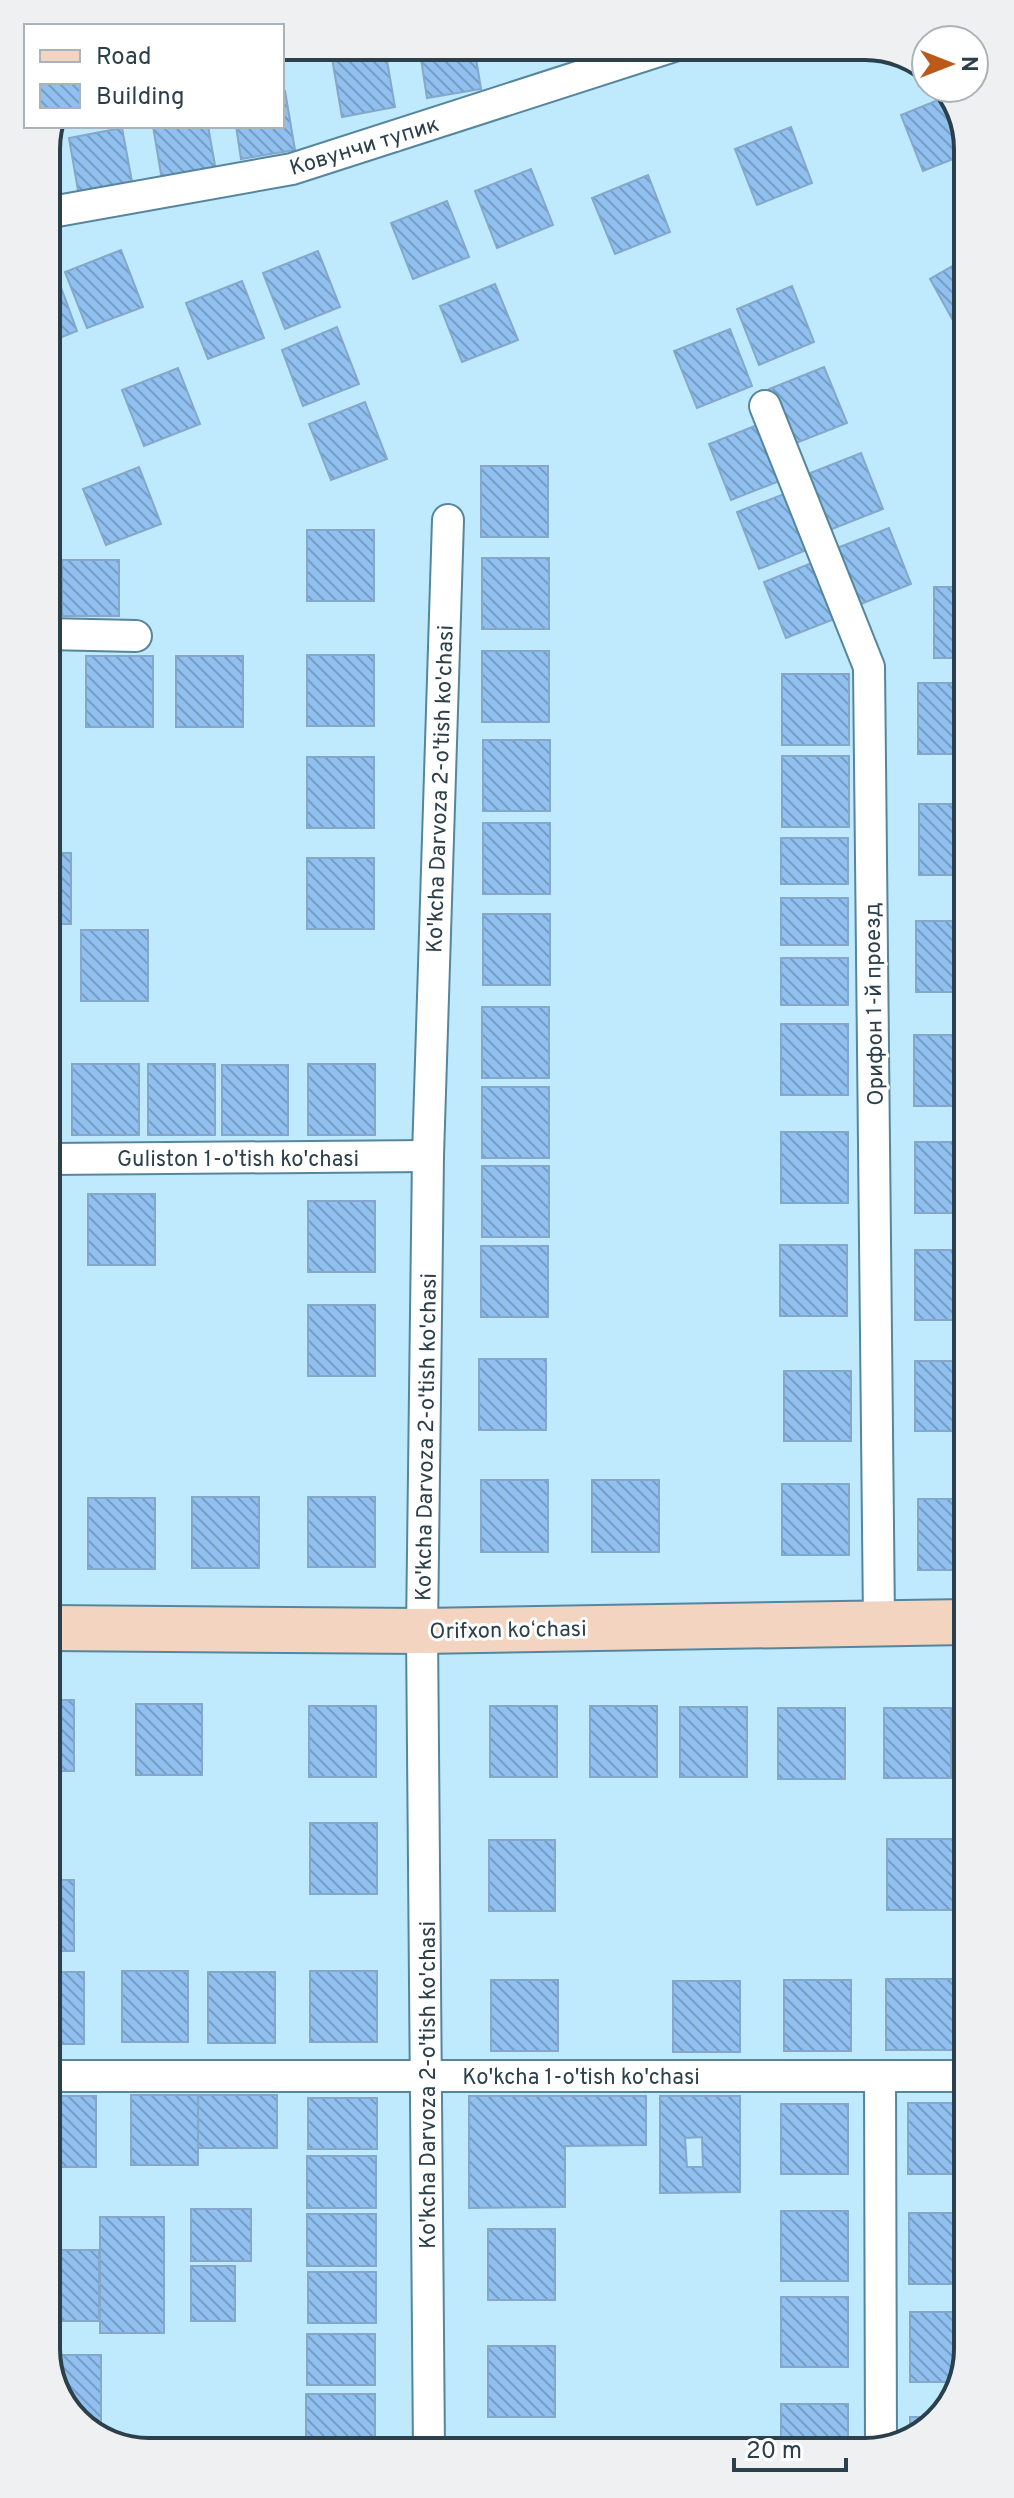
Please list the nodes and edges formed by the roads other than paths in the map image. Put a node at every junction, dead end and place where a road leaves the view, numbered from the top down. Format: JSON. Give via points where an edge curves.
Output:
{"nodes":[{"id":1,"x":631,"y":60,"type":"edge"},
{"id":2,"x":60,"y":210,"type":"edge"},
{"id":3,"x":765,"y":406,"type":"dead end"},
{"id":4,"x":448,"y":520,"type":"dead end"},
{"id":5,"x":60,"y":634,"type":"edge"},
{"id":6,"x":136,"y":636,"type":"dead end"},
{"id":7,"x":428,"y":1156,"type":"junction"},
{"id":8,"x":60,"y":1159,"type":"edge"},
{"id":9,"x":879,"y":1622,"type":"junction"},
{"id":10,"x":954,"y":1622,"type":"edge"},
{"id":11,"x":60,"y":1628,"type":"edge"},
{"id":12,"x":422,"y":1631,"type":"junction"},
{"id":13,"x":60,"y":2076,"type":"edge"},
{"id":14,"x":428,"y":2076,"type":"junction"},
{"id":15,"x":880,"y":2076,"type":"junction"},
{"id":16,"x":954,"y":2076,"type":"edge"},
{"id":17,"x":881,"y":2436,"type":"edge"},
{"id":18,"x":429,"y":2438,"type":"edge"}],
"edges":[{"from":1,"to":2,"type":"street","name":"Ковунчи тупик","via":[[292,169]]},
{"from":3,"to":9,"type":"street","name":"Орифон 1-й проезд","via":[[869,667]]},
{"from":4,"to":7,"type":"street","name":"Ko'kcha Darvoza 2-o'tish ko'chasi"},
{"from":5,"to":6,"type":"street"},
{"from":7,"to":8,"type":"street","name":"Guliston 1-o'tish ko'chasi"},
{"from":7,"to":12,"type":"street","name":"Ko'kcha Darvoza 2-o'tish ko'chasi"},
{"from":9,"to":10,"type":"street","name":"Orifxon koʻchasi"},
{"from":9,"to":12,"type":"street","name":"Orifxon koʻchasi"},
{"from":11,"to":12,"type":"street","name":"Orifxon koʻchasi"},
{"from":12,"to":14,"type":"street","name":"Ko'kcha Darvoza 2-o'tish ko'chasi"},
{"from":13,"to":14,"type":"street","name":"Ko'kcha 1-o'tish ko'chasi"},
{"from":14,"to":15,"type":"street","name":"Ko'kcha 1-o'tish ko'chasi"},
{"from":14,"to":18,"type":"street","name":"Ko'kcha Darvoza 2-o'tish ko'chasi"},
{"from":15,"to":16,"type":"street","name":"Ko'kcha 1-o'tish ko'chasi"},
{"from":15,"to":17,"type":"street"}]}
